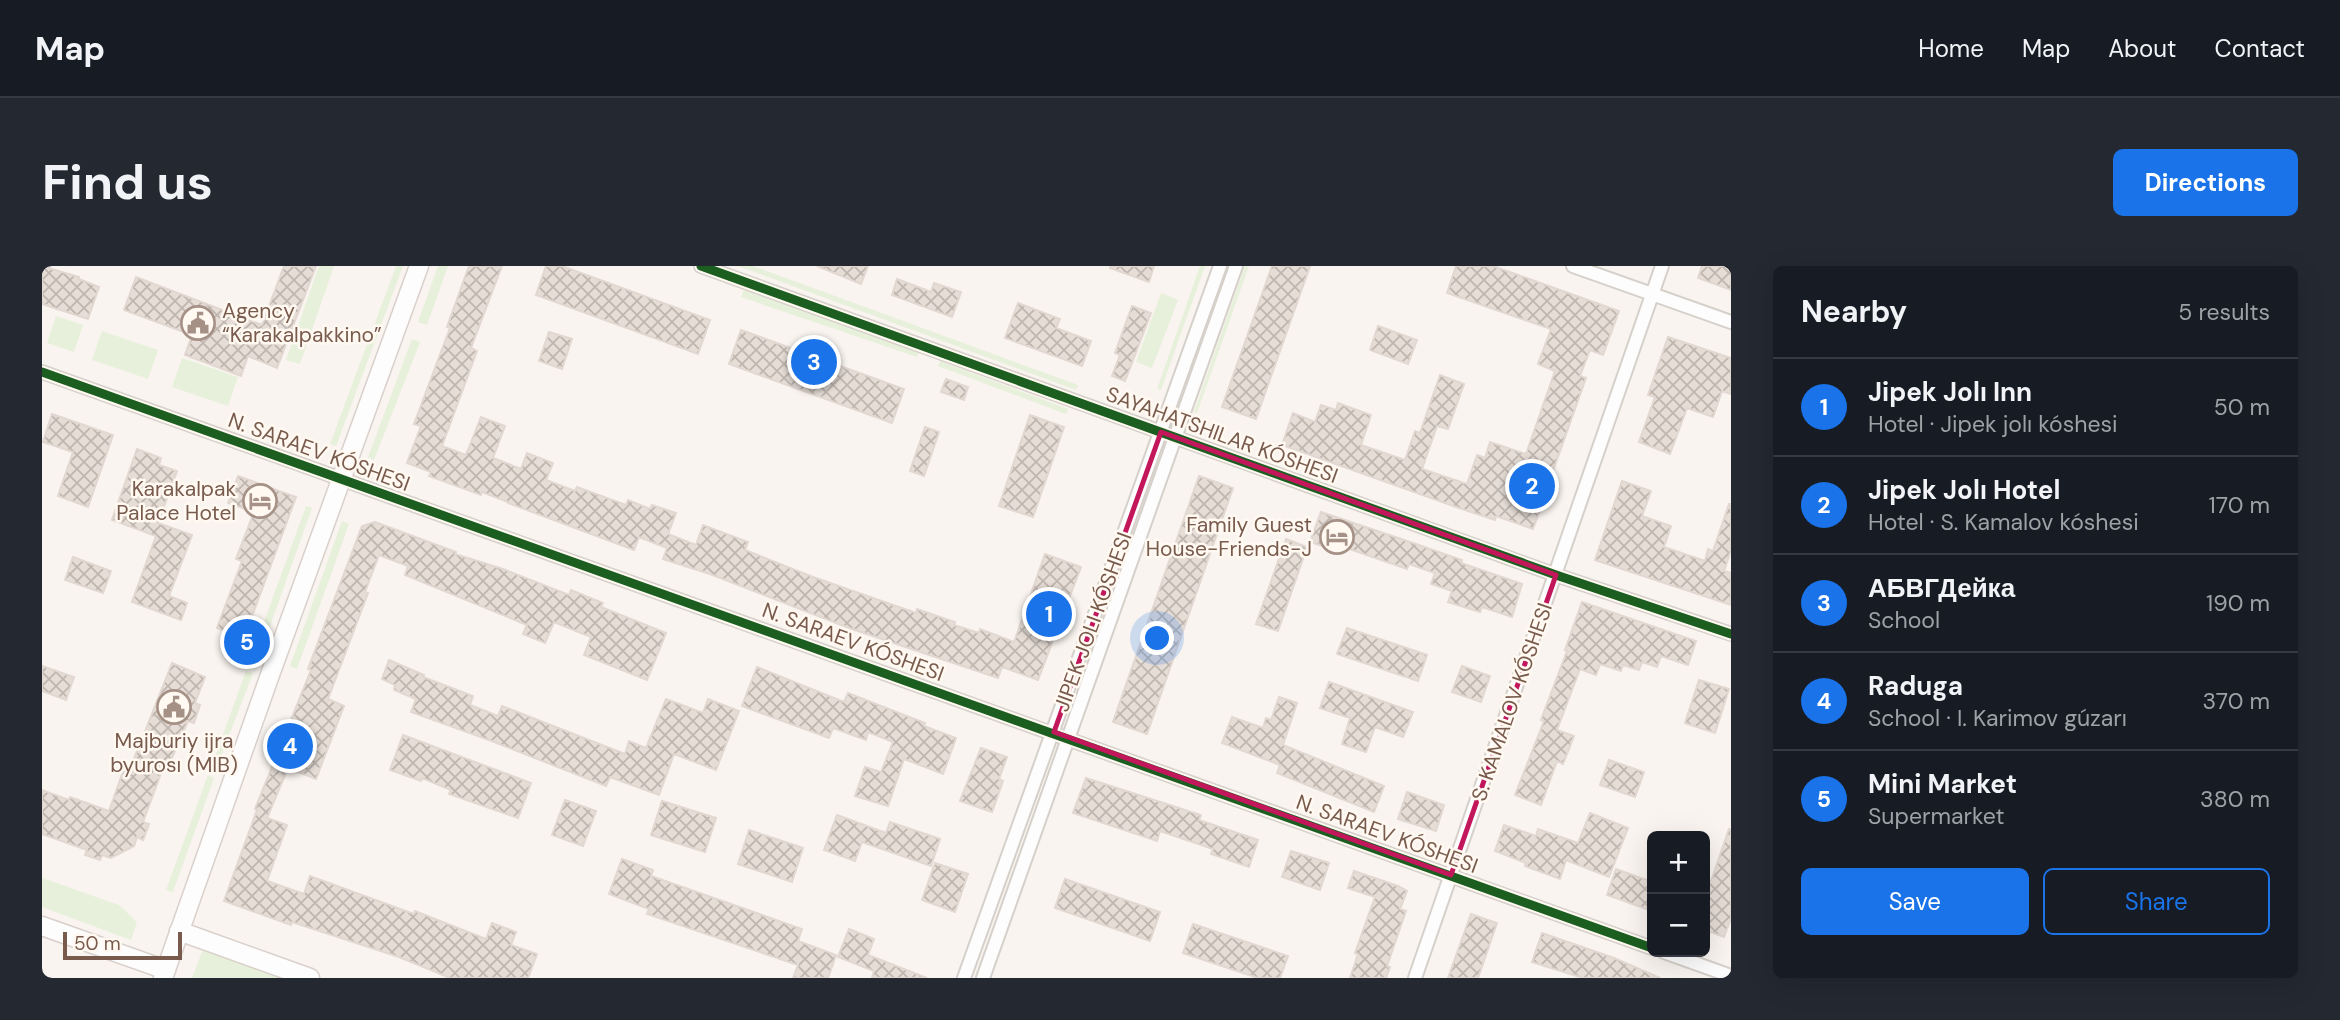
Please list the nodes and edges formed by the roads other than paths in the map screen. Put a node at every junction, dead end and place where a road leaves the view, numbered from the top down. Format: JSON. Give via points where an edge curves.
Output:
{"nodes":[{"id":1,"x":419,"y":266,"type":"edge"},
{"id":2,"x":701,"y":266,"type":"edge"},
{"id":3,"x":1220,"y":266,"type":"edge"},
{"id":4,"x":1236,"y":266,"type":"edge"},
{"id":5,"x":1573,"y":266,"type":"edge"},
{"id":6,"x":1662,"y":266,"type":"edge"},
{"id":7,"x":1652,"y":294,"type":"junction"},
{"id":8,"x":1731,"y":322,"type":"edge"},
{"id":9,"x":42,"y":372,"type":"edge"},
{"id":10,"x":1161,"y":432,"type":"junction"},
{"id":11,"x":1176,"y":437,"type":"junction"},
{"id":12,"x":342,"y":478,"type":"junction"},
{"id":13,"x":1556,"y":575,"type":"junction"},
{"id":14,"x":1731,"y":634,"type":"edge"},
{"id":15,"x":1054,"y":732,"type":"junction"},
{"id":16,"x":1069,"y":738,"type":"junction"},
{"id":17,"x":1451,"y":875,"type":"junction"},
{"id":18,"x":42,"y":926,"type":"edge"},
{"id":19,"x":179,"y":931,"type":"junction"},
{"id":20,"x":1647,"y":945,"type":"edge"},
{"id":21,"x":1678,"y":957,"type":"edge"},
{"id":22,"x":164,"y":974,"type":"edge"},
{"id":23,"x":1731,"y":976,"type":"edge"},
{"id":24,"x":310,"y":978,"type":"edge"},
{"id":25,"x":964,"y":978,"type":"edge"},
{"id":26,"x":983,"y":978,"type":"edge"},
{"id":27,"x":1415,"y":978,"type":"edge"}],
"edges":[{"from":1,"to":12,"type":"main road"},
{"from":2,"to":10,"type":"street"},
{"from":3,"to":10,"type":"street"},
{"from":4,"to":11,"type":"street"},
{"from":5,"to":7,"type":"street"},
{"from":6,"to":7,"type":"street","name":"S. KAMALOV KÓSHESI"},
{"from":7,"to":8,"type":"street"},
{"from":7,"to":13,"type":"street","name":"S. KAMALOV KÓSHESI"},
{"from":9,"to":12,"type":"street","name":"N. SARAEV KÓSHESI"},
{"from":10,"to":11,"type":"street"},
{"from":10,"to":15,"type":"street"},
{"from":11,"to":13,"type":"street"},
{"from":11,"to":16,"type":"street"},
{"from":12,"to":15,"type":"street","name":"N. SARAEV KÓSHESI"},
{"from":12,"to":19,"type":"main road"},
{"from":13,"to":14,"type":"street"},
{"from":13,"to":17,"type":"street","name":"S. KAMALOV KÓSHESI"},
{"from":15,"to":16,"type":"street","name":"N. SARAEV KÓSHESI"},
{"from":15,"to":25,"type":"street"},
{"from":16,"to":17,"type":"street","name":"N. SARAEV KÓSHESI"},
{"from":16,"to":26,"type":"street"},
{"from":17,"to":20,"type":"street","name":"N. SARAEV KÓSHESI"},
{"from":17,"to":27,"type":"street","name":"S. KAMALOV KÓSHESI"},
{"from":18,"to":22,"type":"main road"},
{"from":19,"to":22,"type":"main road"},
{"from":19,"to":24,"type":"main road"},
{"from":21,"to":23,"type":"street"}]}
